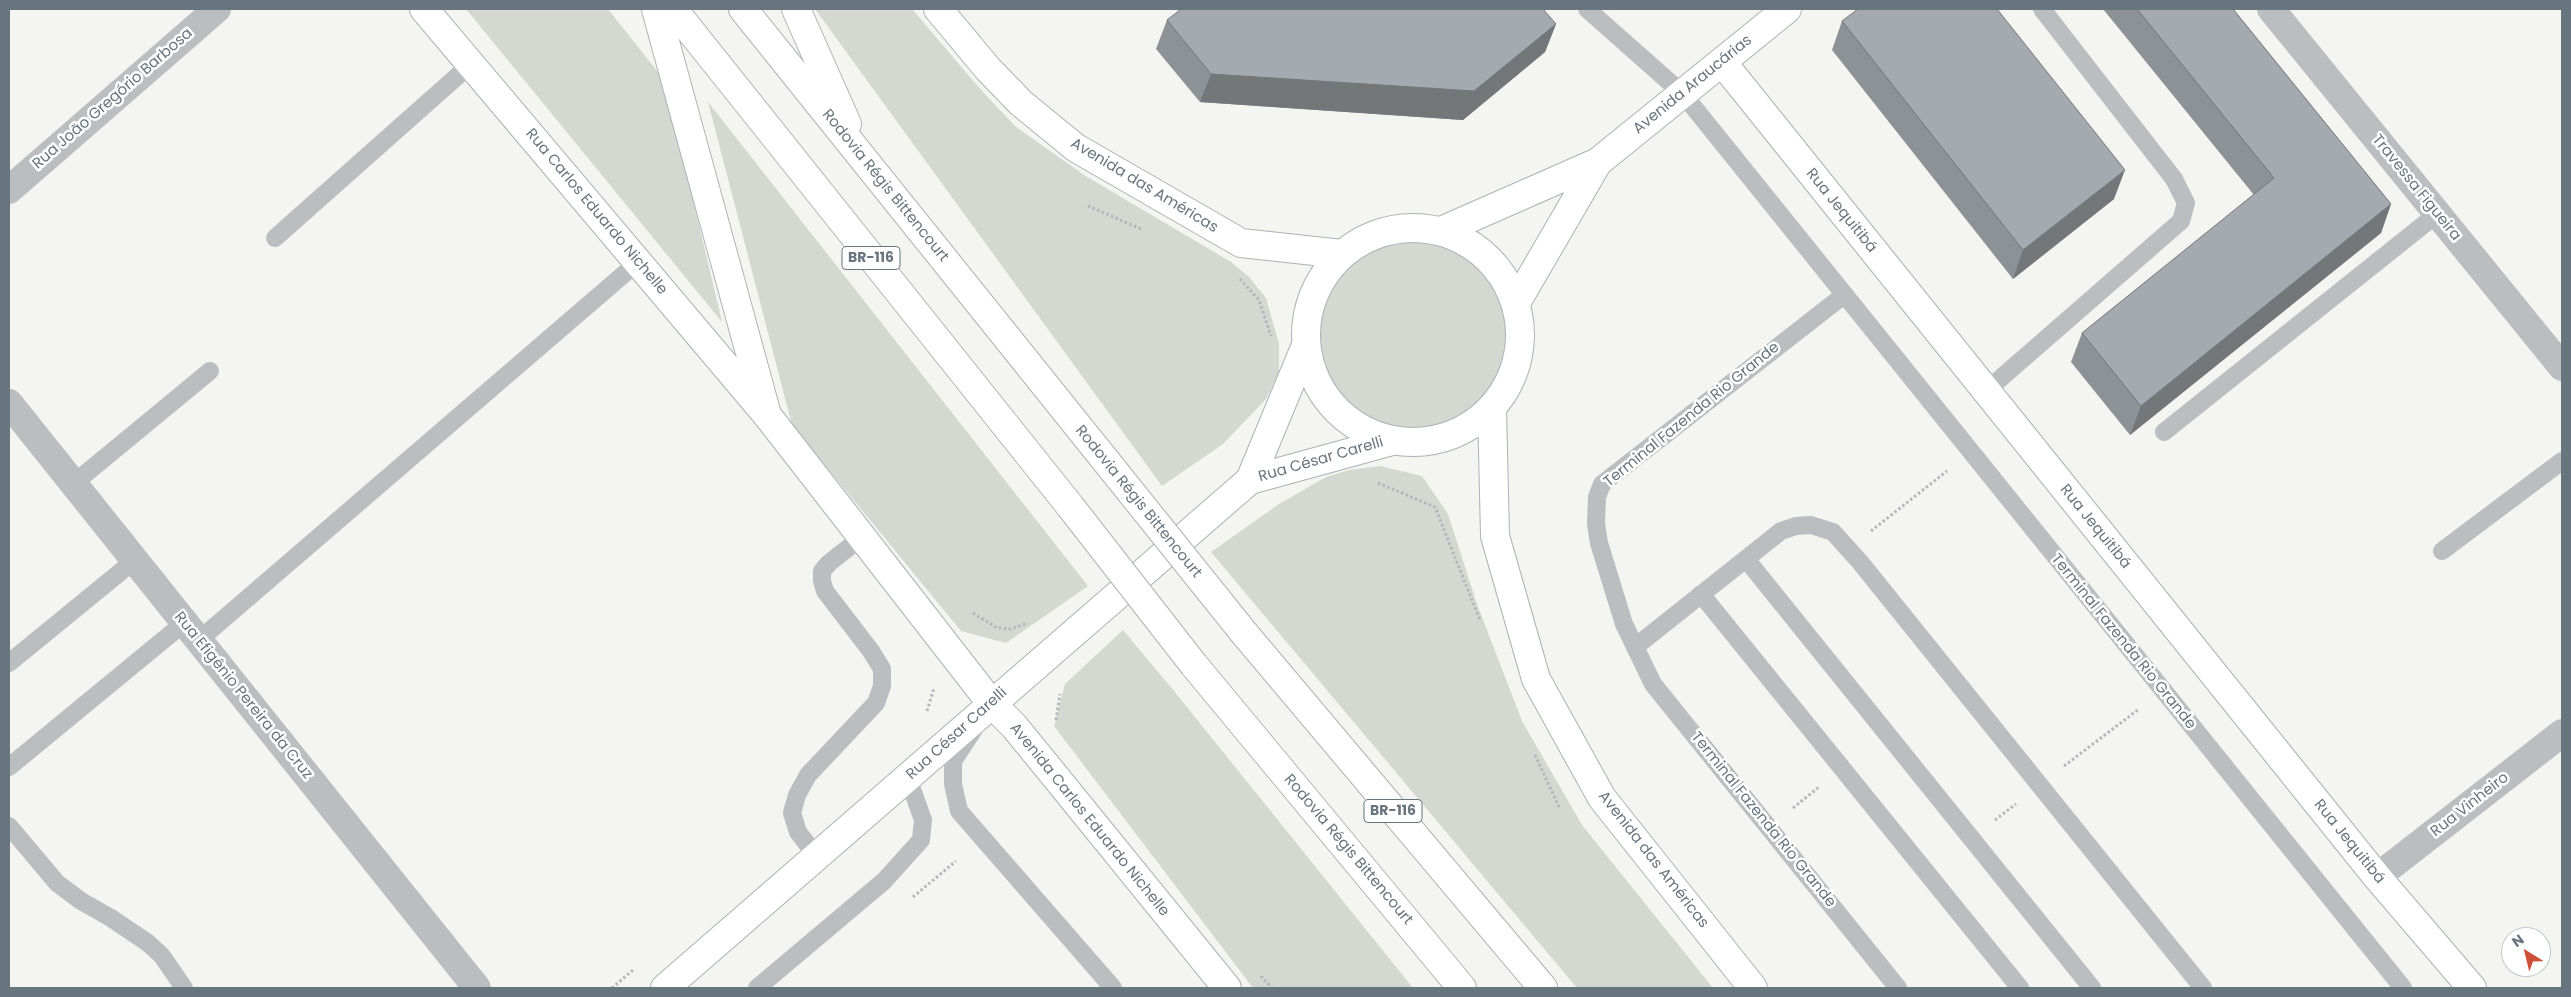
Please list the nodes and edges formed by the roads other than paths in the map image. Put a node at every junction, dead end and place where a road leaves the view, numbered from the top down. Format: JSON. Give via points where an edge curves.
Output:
{"nodes":[{"id":1,"x":218,"y":9,"type":"edge"},
{"id":2,"x":424,"y":9,"type":"edge"},
{"id":3,"x":656,"y":9,"type":"edge"},
{"id":4,"x":673,"y":9,"type":"edge"},
{"id":5,"x":743,"y":9,"type":"edge"},
{"id":6,"x":796,"y":9,"type":"edge"},
{"id":7,"x":1587,"y":9,"type":"edge"},
{"id":8,"x":1787,"y":9,"type":"edge"},
{"id":9,"x":2042,"y":9,"type":"edge"},
{"id":10,"x":2271,"y":9,"type":"edge"},
{"id":11,"x":945,"y":11,"type":"edge"},
{"id":12,"x":1722,"y":62,"type":"junction"},
{"id":13,"x":471,"y":64,"type":"junction"},
{"id":14,"x":1682,"y":94,"type":"junction"},
{"id":15,"x":863,"y":160,"type":"junction"},
{"id":16,"x":1598,"y":162,"type":"junction"},
{"id":17,"x":9,"y":190,"type":"edge"},
{"id":18,"x":2438,"y":214,"type":"junction"},
{"id":19,"x":1441,"y":231,"type":"junction"},
{"id":20,"x":275,"y":238,"type":"dead end"},
{"id":21,"x":1342,"y":254,"type":"junction"},
{"id":22,"x":638,"y":262,"type":"junction"},
{"id":23,"x":1844,"y":294,"type":"junction"},
{"id":24,"x":1516,"y":303,"type":"junction"},
{"id":25,"x":1306,"y":345,"type":"junction"},
{"id":26,"x":2562,"y":367,"type":"edge"},
{"id":27,"x":210,"y":371,"type":"dead end"},
{"id":28,"x":1986,"y":391,"type":"junction"},
{"id":29,"x":9,"y":403,"type":"edge"},
{"id":30,"x":1492,"y":408,"type":"junction"},
{"id":31,"x":767,"y":415,"type":"junction"},
{"id":32,"x":2164,"y":432,"type":"dead end"},
{"id":33,"x":1392,"y":440,"type":"junction"},
{"id":34,"x":2562,"y":461,"type":"edge"},
{"id":35,"x":1250,"y":480,"type":"junction"},
{"id":36,"x":73,"y":484,"type":"junction"},
{"id":37,"x":862,"y":537,"type":"junction"},
{"id":38,"x":2442,"y":551,"type":"dead end"},
{"id":39,"x":1746,"y":558,"type":"junction"},
{"id":40,"x":135,"y":560,"type":"junction"},
{"id":41,"x":1702,"y":594,"type":"junction"},
{"id":42,"x":191,"y":632,"type":"junction"},
{"id":43,"x":1635,"y":647,"type":"junction"},
{"id":44,"x":9,"y":663,"type":"edge"},
{"id":45,"x":991,"y":704,"type":"junction"},
{"id":46,"x":2562,"y":733,"type":"edge"},
{"id":47,"x":9,"y":767,"type":"edge"},
{"id":48,"x":908,"y":778,"type":"junction"},
{"id":49,"x":9,"y":826,"type":"edge"},
{"id":50,"x":817,"y":856,"type":"junction"},
{"id":51,"x":2377,"y":877,"type":"junction"},
{"id":52,"x":184,"y":988,"type":"edge"},
{"id":53,"x":477,"y":988,"type":"edge"},
{"id":54,"x":665,"y":988,"type":"edge"},
{"id":55,"x":757,"y":988,"type":"edge"},
{"id":56,"x":1113,"y":988,"type":"edge"},
{"id":57,"x":1226,"y":988,"type":"edge"},
{"id":58,"x":1462,"y":988,"type":"edge"},
{"id":59,"x":1543,"y":988,"type":"edge"},
{"id":60,"x":1753,"y":988,"type":"edge"},
{"id":61,"x":1898,"y":988,"type":"edge"},
{"id":62,"x":2020,"y":988,"type":"edge"},
{"id":63,"x":2092,"y":988,"type":"edge"},
{"id":64,"x":2203,"y":988,"type":"edge"},
{"id":65,"x":2403,"y":988,"type":"edge"},
{"id":66,"x":2472,"y":988,"type":"edge"}],
"edges":[{"from":1,"to":17,"type":"street","name":"Rua João Gregório Barbosa"},
{"from":2,"to":13,"type":"main road","name":"Rua Carlos Eduardo Nichelle"},
{"from":3,"to":31,"type":"main road"},
{"from":4,"to":58,"type":"main road","name":"Rodovia Régis Bittencourt","number":"BR-116","bridge":true,"via":[[1194,665]]},
{"from":5,"to":15,"type":"main road","name":"Rodovia Régis Bittencourt","number":"BR-116"},
{"from":6,"to":15,"type":"main road"},
{"from":7,"to":14,"type":"lane","name":"Terminal Fazenda Rio Grande"},
{"from":8,"to":12,"type":"main road","name":"Avenida Araucárias"},
{"from":9,"to":28,"type":"lane","via":[[2174,179],[2186,203],[2181,220]]},
{"from":10,"to":18,"type":"street","name":"Travessa Figueira"},
{"from":11,"to":21,"type":"main road","name":"Avenida das Américas","via":[[988,69],[1021,103],[1076,148],[1241,243]]},
{"from":12,"to":14,"type":"main road","name":"Avenida Araucárias"},
{"from":12,"to":28,"type":"main road","name":"Rua Jequitibá"},
{"from":13,"to":20,"type":"lane"},
{"from":13,"to":22,"type":"main road","name":"Rua Carlos Eduardo Nichelle"},
{"from":14,"to":16,"type":"main road","name":"Avenida Araucárias"},
{"from":14,"to":23,"type":"lane","name":"Terminal Fazenda Rio Grande"},
{"from":15,"to":59,"type":"main road","name":"Rodovia Régis Bittencourt","number":"BR-116","bridge":true,"via":[[1244,633]]},
{"from":16,"to":19,"type":"main road","name":"Avenida Araucárias"},
{"from":16,"to":24,"type":"main road","name":"Avenida Araucárias"},
{"from":18,"to":26,"type":"street","name":"Travessa Figueira"},
{"from":18,"to":32,"type":"lane"},
{"from":19,"to":21,"type":"main road","via":[[1406,227],[1372,235]]},
{"from":19,"to":24,"type":"main road","via":[[1474,246],[1500,270]]},
{"from":21,"to":25,"type":"main road","via":[[1320,280],[1308,311]]},
{"from":22,"to":31,"type":"main road","name":"Rua Carlos Eduardo Nichelle"},
{"from":22,"to":42,"type":"lane"},
{"from":23,"to":43,"type":"lane","name":"Terminal Fazenda Rio Grande","via":[[1602,484],[1597,497],[1599,543],[1624,624]]},
{"from":23,"to":65,"type":"lane","name":"Terminal Fazenda Rio Grande"},
{"from":24,"to":30,"type":"main road","via":[[1521,340],[1512,376]]},
{"from":25,"to":33,"type":"main road","via":[[1314,378],[1333,407],[1360,429]]},
{"from":25,"to":35,"type":"main road","name":"Rua César Carelli"},
{"from":27,"to":36,"type":"lane"},
{"from":28,"to":51,"type":"main road","name":"Rua Jequitibá"},
{"from":29,"to":36,"type":"street","name":"Rua Efigênio Pereira da Cruz"},
{"from":30,"to":33,"type":"main road","via":[[1463,430],[1428,441]]},
{"from":30,"to":60,"type":"main road","name":"Avenida das Américas","via":[[1495,536],[1536,679],[1602,798]]},
{"from":31,"to":37,"type":"main road","name":"Avenida Carlos Eduardo Nichelle"},
{"from":33,"to":35,"type":"main road","name":"Rua César Carelli"},
{"from":34,"to":38,"type":"lane"},
{"from":35,"to":45,"type":"main road","name":"Rua César Carelli"},
{"from":36,"to":40,"type":"street","name":"Rua Efigênio Pereira da Cruz"},
{"from":37,"to":45,"type":"main road","name":"Avenida Carlos Eduardo Nichelle"},
{"from":37,"to":50,"type":"lane","via":[[828,563],[822,571],[822,581],[882,668],[882,686],[876,703],[808,775],[797,795],[792,813],[798,832]]},
{"from":39,"to":41,"type":"lane"},
{"from":39,"to":63,"type":"lane"},
{"from":39,"to":64,"type":"lane","via":[[1781,531],[1804,525],[1833,532]]},
{"from":40,"to":42,"type":"street","name":"Rua Efigênio Pereira da Cruz"},
{"from":40,"to":44,"type":"lane"},
{"from":41,"to":43,"type":"lane"},
{"from":41,"to":62,"type":"lane"},
{"from":42,"to":47,"type":"lane"},
{"from":42,"to":53,"type":"street","name":"Rua Efigênio Pereira da Cruz"},
{"from":43,"to":61,"type":"lane","name":"Terminal Fazenda Rio Grande","via":[[1653,684]]},
{"from":45,"to":48,"type":"main road","name":"Rua César Carelli"},
{"from":45,"to":56,"type":"lane","via":[[953,761],[953,784],[959,810]]},
{"from":45,"to":57,"type":"main road","name":"Avenida Carlos Eduardo Nichelle","via":[[1054,775]]},
{"from":46,"to":51,"type":"street","name":"Rua Vinheiro"},
{"from":48,"to":50,"type":"main road","name":"Rua César Carelli"},
{"from":48,"to":55,"type":"lane","via":[[923,820],[920,840],[884,881]]},
{"from":49,"to":52,"type":"lane","via":[[57,883],[148,943],[162,956]]},
{"from":50,"to":54,"type":"main road","name":"Rua César Carelli"},
{"from":51,"to":66,"type":"main road","name":"Rua Jequitibá"}]}
